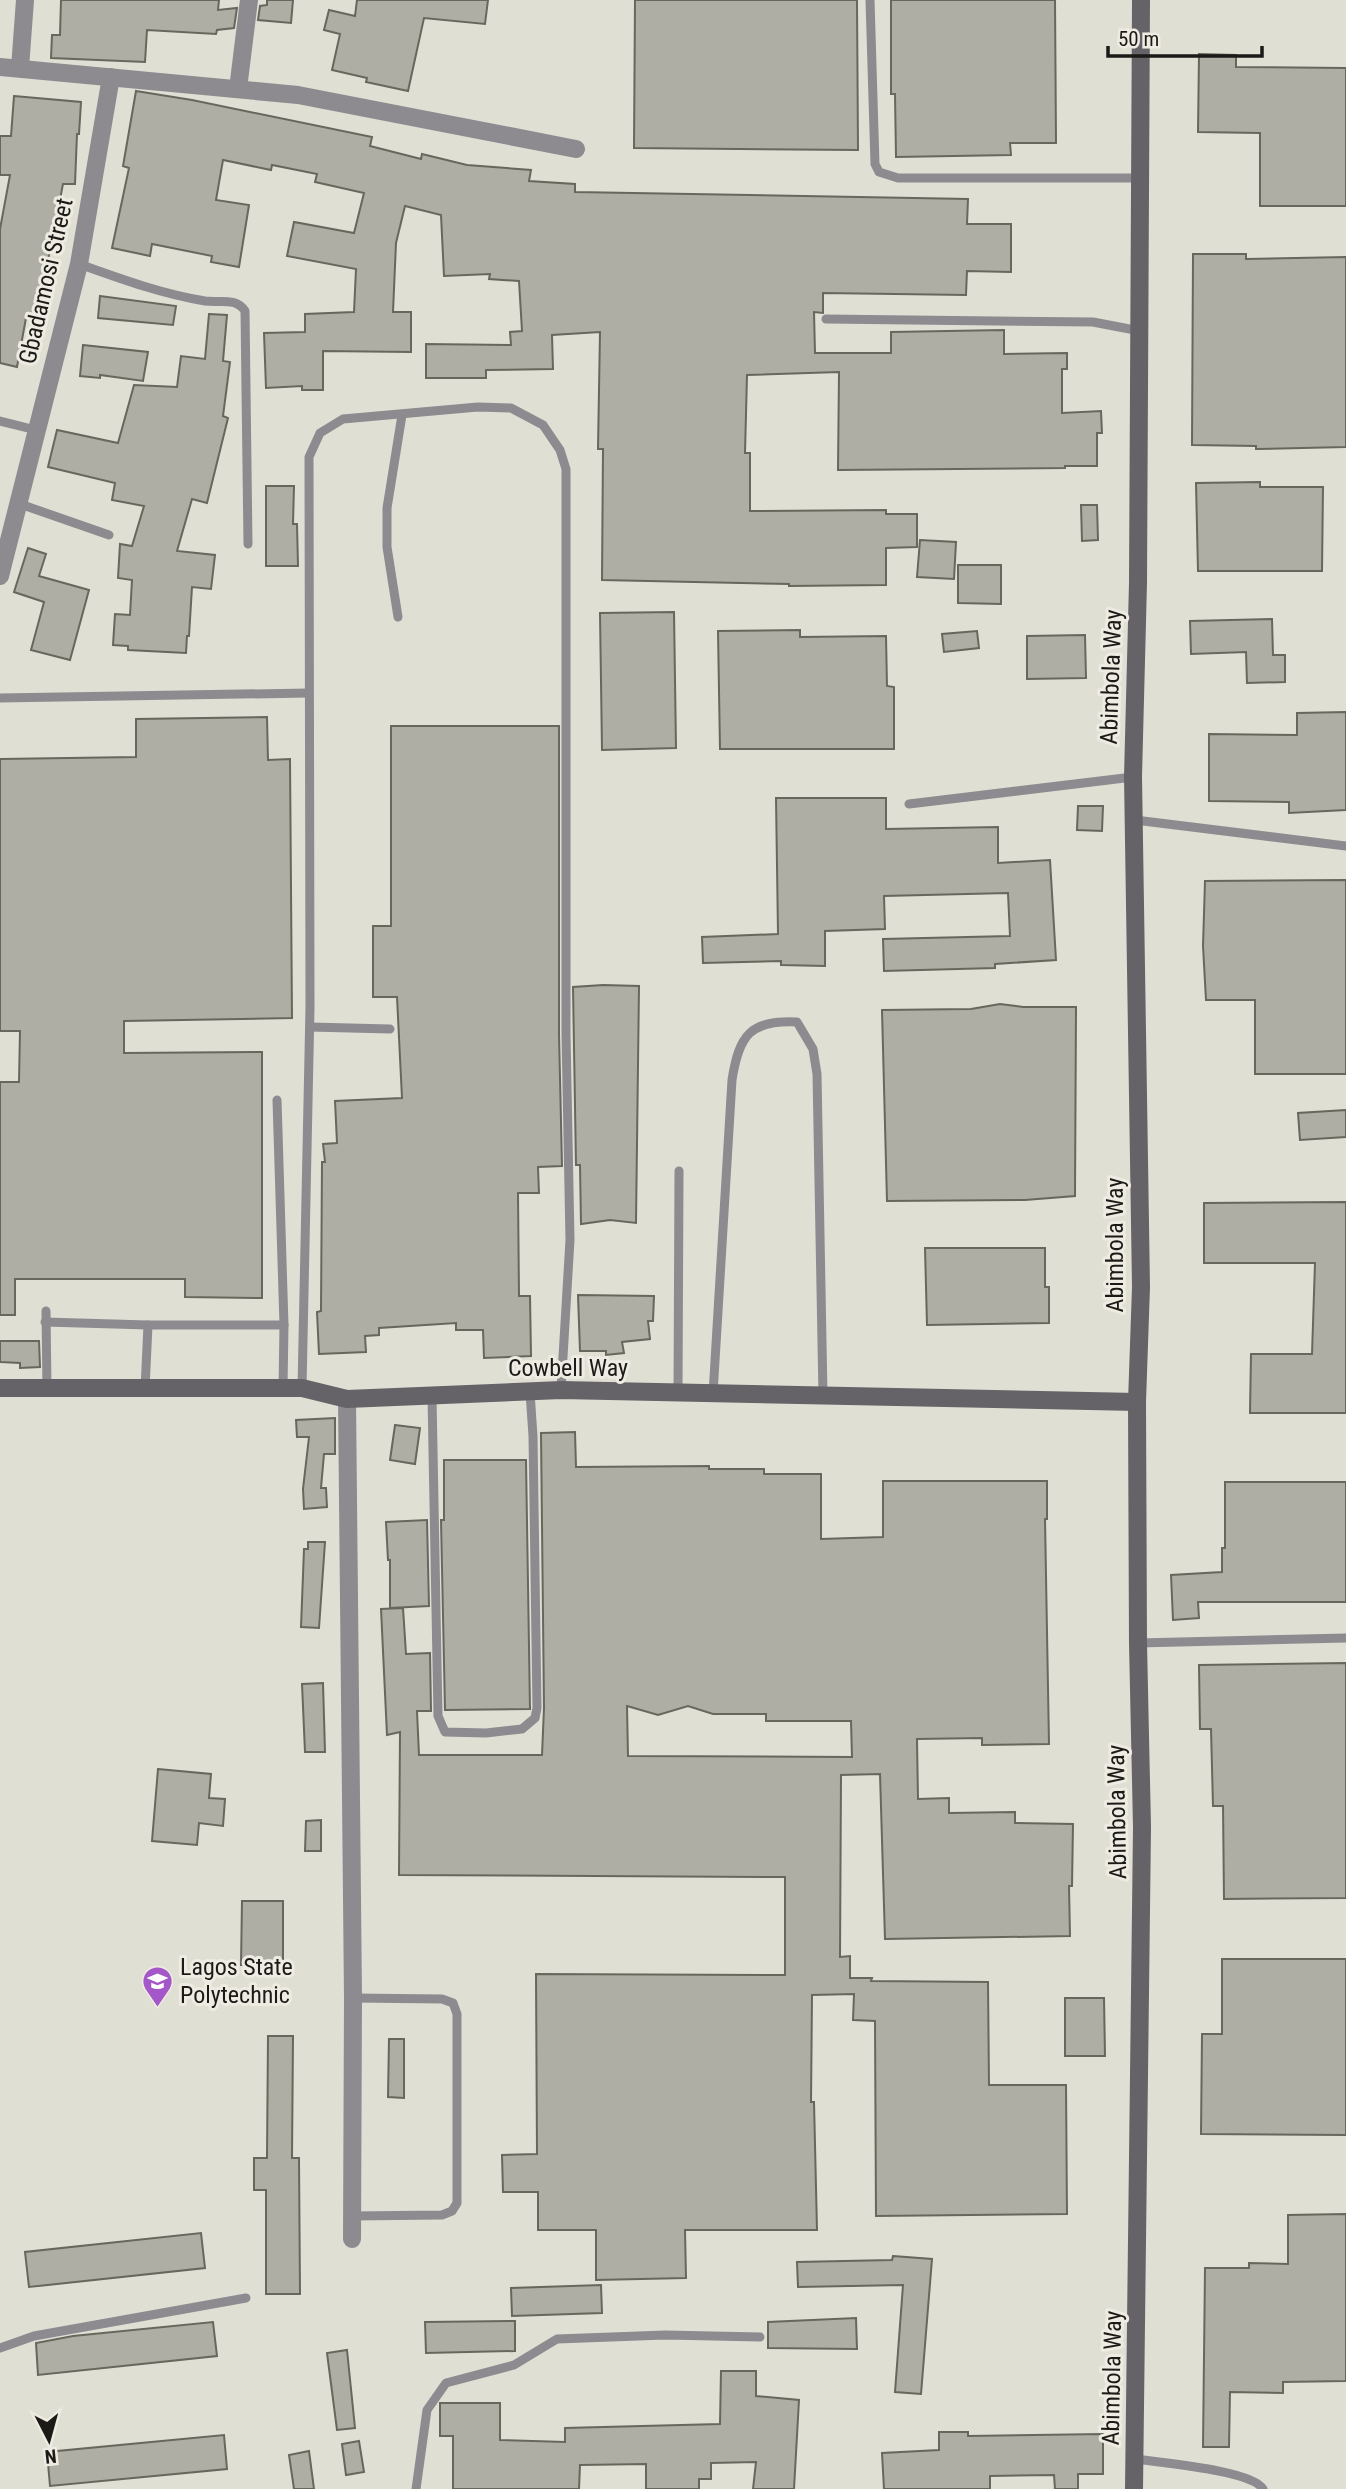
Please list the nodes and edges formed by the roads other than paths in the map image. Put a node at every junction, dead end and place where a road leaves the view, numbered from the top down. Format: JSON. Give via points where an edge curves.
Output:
{"nodes":[{"id":1,"x":24,"y":0,"type":"edge"},
{"id":2,"x":249,"y":0,"type":"edge"},
{"id":3,"x":870,"y":0,"type":"edge"},
{"id":4,"x":1142,"y":0,"type":"edge"},
{"id":5,"x":0,"y":67,"type":"edge"},
{"id":6,"x":20,"y":68,"type":"junction"},
{"id":7,"x":111,"y":77,"type":"junction"},
{"id":8,"x":238,"y":89,"type":"junction"},
{"id":9,"x":576,"y":149,"type":"dead end"},
{"id":10,"x":1141,"y":178,"type":"junction"},
{"id":11,"x":79,"y":264,"type":"junction"},
{"id":12,"x":826,"y":319,"type":"dead end"},
{"id":13,"x":1140,"y":331,"type":"junction"},
{"id":14,"x":402,"y":415,"type":"junction"},
{"id":15,"x":0,"y":421,"type":"edge"},
{"id":16,"x":36,"y":430,"type":"junction"},
{"id":17,"x":20,"y":504,"type":"junction"},
{"id":18,"x":109,"y":535,"type":"dead end"},
{"id":19,"x":248,"y":544,"type":"dead end"},
{"id":20,"x":0,"y":576,"type":"edge"},
{"id":21,"x":398,"y":617,"type":"dead end"},
{"id":22,"x":308,"y":693,"type":"junction"},
{"id":23,"x":0,"y":698,"type":"edge"},
{"id":24,"x":1133,"y":777,"type":"junction"},
{"id":25,"x":909,"y":804,"type":"dead end"},
{"id":26,"x":1135,"y":820,"type":"junction"},
{"id":27,"x":1346,"y":846,"type":"edge"},
{"id":28,"x":310,"y":1027,"type":"junction"},
{"id":29,"x":390,"y":1029,"type":"dead end"},
{"id":30,"x":277,"y":1100,"type":"dead end"},
{"id":31,"x":679,"y":1171,"type":"dead end"},
{"id":32,"x":46,"y":1311,"type":"dead end"},
{"id":33,"x":45,"y":1322,"type":"junction"},
{"id":34,"x":148,"y":1325,"type":"junction"},
{"id":35,"x":284,"y":1325,"type":"junction"},
{"id":36,"x":0,"y":1388,"type":"edge"},
{"id":37,"x":283,"y":1388,"type":"junction"},
{"id":38,"x":302,"y":1388,"type":"junction"},
{"id":39,"x":47,"y":1389,"type":"junction"},
{"id":40,"x":145,"y":1389,"type":"junction"},
{"id":41,"x":561,"y":1390,"type":"junction"},
{"id":42,"x":530,"y":1392,"type":"junction"},
{"id":43,"x":678,"y":1394,"type":"junction"},
{"id":44,"x":713,"y":1394,"type":"junction"},
{"id":45,"x":432,"y":1396,"type":"junction"},
{"id":46,"x":823,"y":1396,"type":"junction"},
{"id":47,"x":347,"y":1399,"type":"junction"},
{"id":48,"x":1137,"y":1402,"type":"junction"},
{"id":49,"x":1346,"y":1638,"type":"edge"},
{"id":50,"x":1138,"y":1643,"type":"junction"},
{"id":51,"x":353,"y":1998,"type":"junction"},
{"id":52,"x":352,"y":2216,"type":"junction"},
{"id":53,"x":352,"y":2239,"type":"dead end"},
{"id":54,"x":246,"y":2298,"type":"dead end"},
{"id":55,"x":760,"y":2337,"type":"dead end"},
{"id":56,"x":0,"y":2348,"type":"edge"},
{"id":57,"x":1136,"y":2459,"type":"junction"},
{"id":58,"x":416,"y":2489,"type":"edge"},
{"id":59,"x":1134,"y":2489,"type":"edge"},
{"id":60,"x":1263,"y":2489,"type":"edge"}],
"edges":[{"from":1,"to":6,"type":"street"},
{"from":2,"to":8,"type":"street"},
{"from":3,"to":10,"type":"lane","via":[[875,164],[879,172],[898,178]]},
{"from":4,"to":10,"type":"street","name":"Abimbola Way"},
{"from":5,"to":6,"type":"street"},
{"from":6,"to":7,"type":"street"},
{"from":7,"to":8,"type":"street"},
{"from":7,"to":11,"type":"street","name":"Gbadamosi Street"},
{"from":8,"to":9,"type":"street","via":[[298,95]]},
{"from":10,"to":13,"type":"street","name":"Abimbola Way"},
{"from":11,"to":16,"type":"street","name":"Gbadamosi Street"},
{"from":11,"to":19,"type":"lane","via":[[144,287],[242,307]]},
{"from":12,"to":13,"type":"lane","via":[[1093,323]]},
{"from":13,"to":24,"type":"street","name":"Abimbola Way"},
{"from":14,"to":21,"type":"lane","via":[[387,509],[387,547]]},
{"from":14,"to":22,"type":"lane","via":[[343,419],[320,433],[309,457]]},
{"from":14,"to":41,"type":"lane","via":[[511,408],[542,425],[560,450],[566,469],[570,1240]]},
{"from":15,"to":16,"type":"lane"},
{"from":16,"to":17,"type":"street","name":"Gbadamosi Street"},
{"from":17,"to":18,"type":"lane"},
{"from":17,"to":20,"type":"street","name":"Gbadamosi Street"},
{"from":22,"to":23,"type":"lane"},
{"from":22,"to":28,"type":"lane"},
{"from":24,"to":25,"type":"lane"},
{"from":24,"to":26,"type":"street","name":"Abimbola Way"},
{"from":26,"to":27,"type":"lane"},
{"from":26,"to":48,"type":"street","name":"Abimbola Way","via":[[1142,1287]]},
{"from":28,"to":29,"type":"lane"},
{"from":28,"to":38,"type":"lane"},
{"from":30,"to":35,"type":"lane"},
{"from":31,"to":43,"type":"lane"},
{"from":32,"to":33,"type":"lane"},
{"from":33,"to":34,"type":"lane"},
{"from":33,"to":39,"type":"lane"},
{"from":34,"to":35,"type":"lane"},
{"from":34,"to":40,"type":"lane"},
{"from":35,"to":37,"type":"lane"},
{"from":36,"to":39,"type":"street","name":"Cowbell Way"},
{"from":37,"to":38,"type":"street","name":"Cowbell Way"},
{"from":37,"to":40,"type":"street","name":"Cowbell Way"},
{"from":38,"to":47,"type":"street","name":"Cowbell Way"},
{"from":39,"to":40,"type":"street","name":"Cowbell Way"},
{"from":41,"to":42,"type":"street","name":"Cowbell Way"},
{"from":41,"to":43,"type":"street","name":"Cowbell Way"},
{"from":42,"to":45,"type":"street","name":"Cowbell Way"},
{"from":42,"to":45,"type":"lane","via":[[536,1718],[522,1729],[486,1733],[445,1732],[438,1716]]},
{"from":43,"to":44,"type":"street","name":"Cowbell Way"},
{"from":44,"to":46,"type":"street","name":"Cowbell Way"},
{"from":44,"to":46,"type":"lane","via":[[736,1054],[748,1035],[774,1021],[797,1022],[813,1049],[817,1074]]},
{"from":45,"to":47,"type":"street","name":"Cowbell Way"},
{"from":46,"to":48,"type":"street","name":"Cowbell Way"},
{"from":47,"to":51,"type":"street"},
{"from":48,"to":50,"type":"street","name":"Abimbola Way"},
{"from":49,"to":50,"type":"lane"},
{"from":50,"to":57,"type":"street","name":"Abimbola Way","via":[[1142,1841]]},
{"from":51,"to":52,"type":"street"},
{"from":51,"to":52,"type":"lane","via":[[442,1998],[453,2003],[457,2014],[457,2203],[442,2215]]},
{"from":52,"to":53,"type":"street"},
{"from":54,"to":56,"type":"lane","via":[[34,2336]]},
{"from":55,"to":58,"type":"lane","via":[[557,2339],[514,2365],[446,2383],[427,2410]]},
{"from":57,"to":59,"type":"street","name":"Abimbola Way"},
{"from":57,"to":60,"type":"lane","via":[[1239,2474]]}]}
